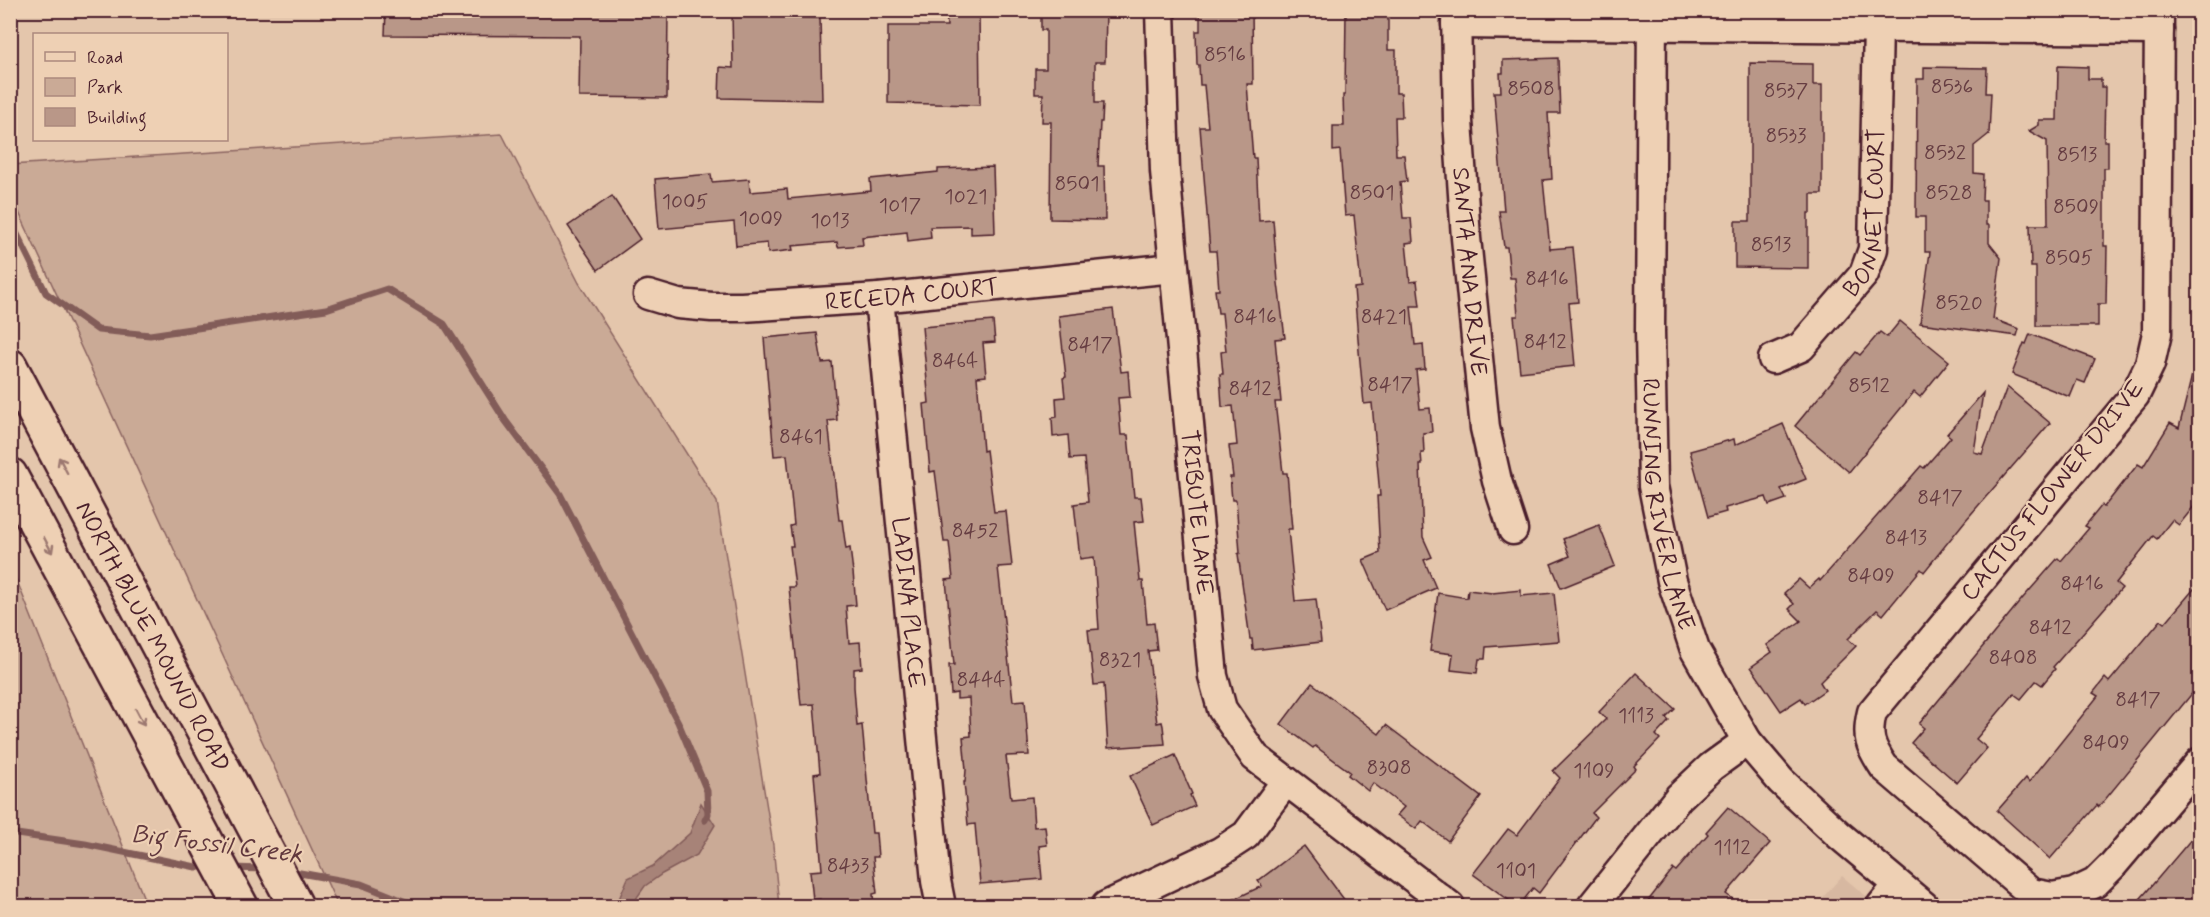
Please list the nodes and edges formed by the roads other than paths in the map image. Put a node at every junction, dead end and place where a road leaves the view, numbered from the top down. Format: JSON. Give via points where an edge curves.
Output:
{"nodes":[{"id":1,"x":1160,"y":10,"type":"edge"},
{"id":2,"x":1456,"y":17,"type":"edge"},
{"id":3,"x":1652,"y":18,"type":"edge"},
{"id":4,"x":2159,"y":20,"type":"edge"},
{"id":5,"x":1878,"y":27,"type":"junction"},
{"id":6,"x":1174,"y":268,"type":"junction"},
{"id":7,"x":648,"y":295,"type":"dead end"},
{"id":8,"x":879,"y":298,"type":"junction"},
{"id":9,"x":1773,"y":359,"type":"dead end"},
{"id":10,"x":10,"y":366,"type":"edge"},
{"id":11,"x":10,"y":475,"type":"edge"},
{"id":12,"x":1513,"y":530,"type":"dead end"},
{"id":13,"x":1747,"y":741,"type":"junction"},
{"id":14,"x":2199,"y":762,"type":"edge"},
{"id":15,"x":1286,"y":781,"type":"junction"},
{"id":16,"x":1889,"y":896,"type":"edge"},
{"id":17,"x":242,"y":906,"type":"edge"},
{"id":18,"x":296,"y":906,"type":"edge"},
{"id":19,"x":941,"y":906,"type":"edge"},
{"id":20,"x":1106,"y":906,"type":"edge"},
{"id":21,"x":1450,"y":906,"type":"edge"},
{"id":22,"x":1592,"y":906,"type":"edge"},
{"id":23,"x":1924,"y":906,"type":"edge"}],
"edges":[{"from":1,"to":6,"type":"street","name":"TRIBUTE LANE","via":[[1165,171]]},
{"from":2,"to":3,"type":"street"},
{"from":2,"to":12,"type":"street","name":"SANTA ANA DRIVE","via":[[1466,238],[1485,428]]},
{"from":3,"to":5,"type":"street"},
{"from":3,"to":13,"type":"street","name":"RUNNING RIVER LANE","via":[[1653,486],[1672,581],[1695,650]]},
{"from":4,"to":5,"type":"street"},
{"from":4,"to":14,"type":"street","name":"CACTUS FLOWER DRIVE","via":[[2157,333],[2150,364],[2135,395],[1872,712],[1868,729],[1872,748],[1884,767],[2031,893],[2052,897],[2074,893],[2095,883]]},
{"from":5,"to":9,"type":"street","name":"BONNET COURT","via":[[1873,249],[1864,274],[1801,346]]},
{"from":6,"to":8,"type":"street","name":"RECEDA COURT"},
{"from":6,"to":15,"type":"street","name":"TRIBUTE LANE","via":[[1213,676],[1222,709],[1238,735],[1255,757]]},
{"from":7,"to":8,"type":"street","name":"RECEDA COURT","via":[[678,304],[712,307]]},
{"from":8,"to":19,"type":"street","name":"LADINA PLACE"},
{"from":18,"to":10,"type":"main road","name":"NORTH BLUE MOUND ROAD","one_way":true},
{"from":11,"to":17,"type":"main road","name":"NORTH BLUE MOUND ROAD","one_way":true},
{"from":13,"to":16,"type":"street","name":"RUNNING RIVER LANE","via":[[1839,835]]},
{"from":13,"to":22,"type":"street","via":[[1679,797]]},
{"from":15,"to":20,"type":"street","via":[[1246,835],[1220,852]]},
{"from":15,"to":21,"type":"street","name":"TRIBUTE LANE"},
{"from":16,"to":23,"type":"street","name":"RUNNING RIVER LANE"}]}
